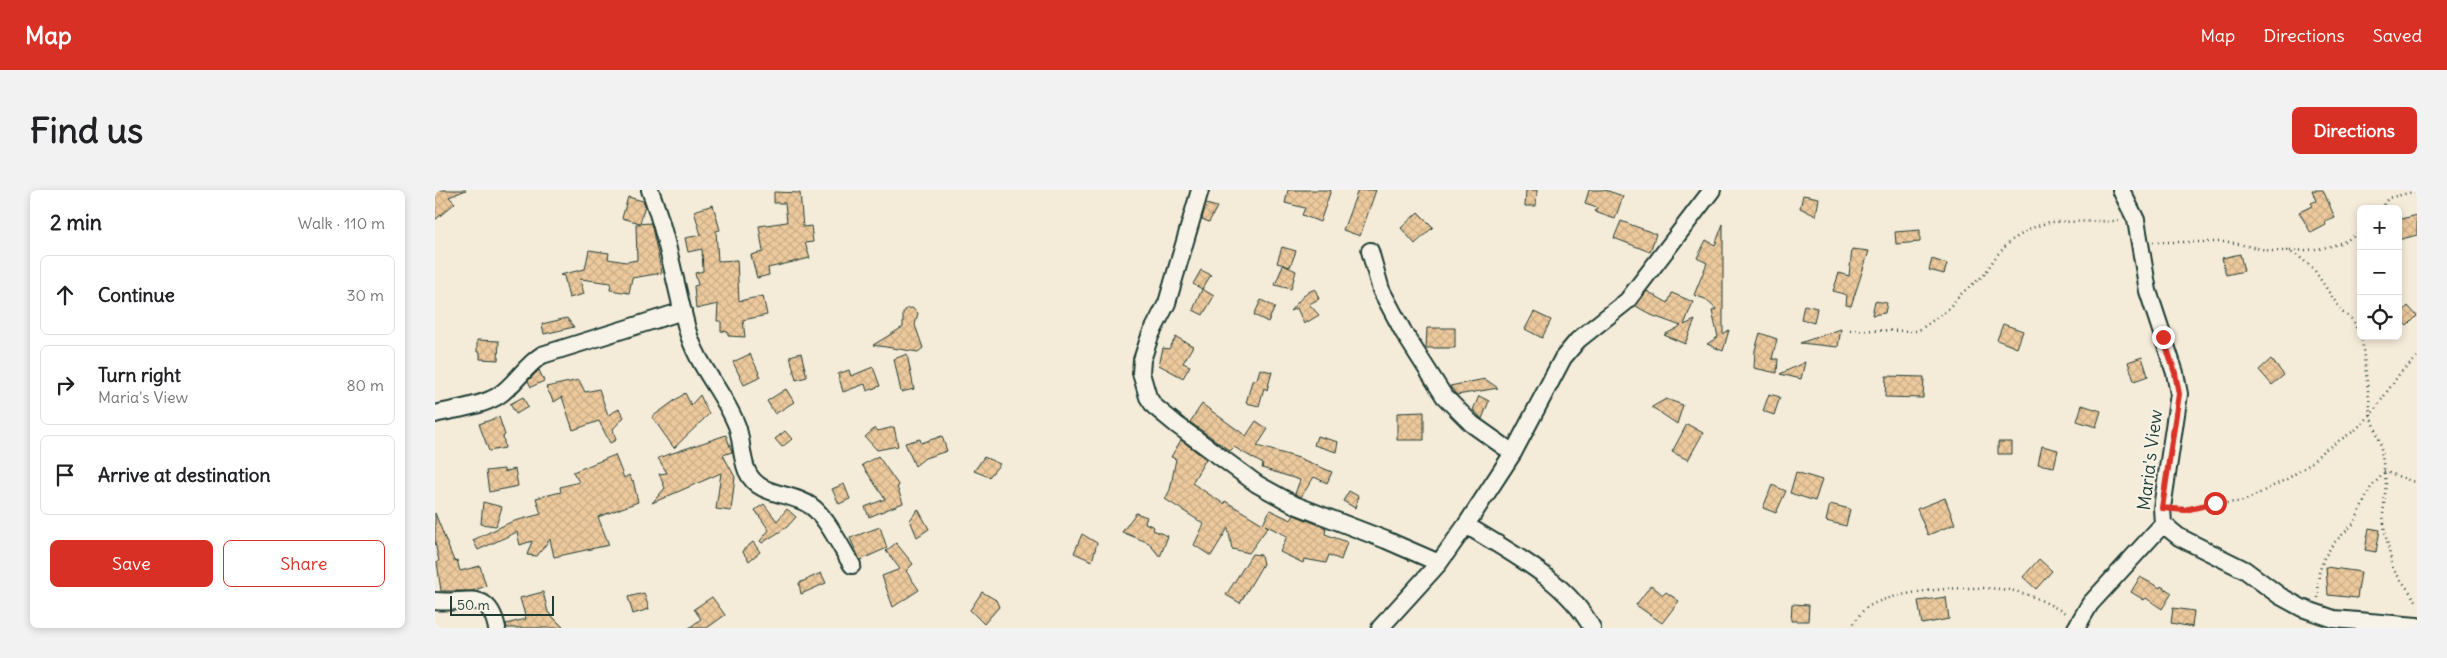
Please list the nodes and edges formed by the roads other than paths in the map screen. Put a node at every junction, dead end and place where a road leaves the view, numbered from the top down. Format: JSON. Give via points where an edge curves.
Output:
{"nodes":[{"id":1,"x":649,"y":190,"type":"edge"},
{"id":2,"x":1200,"y":190,"type":"edge"},
{"id":3,"x":1712,"y":190,"type":"edge"},
{"id":4,"x":2121,"y":190,"type":"edge"},
{"id":5,"x":1370,"y":251,"type":"dead end"},
{"id":6,"x":683,"y":311,"type":"junction"},
{"id":7,"x":435,"y":414,"type":"edge"},
{"id":8,"x":1513,"y":453,"type":"junction"},
{"id":9,"x":2163,"y":516,"type":"junction"},
{"id":10,"x":1467,"y":525,"type":"junction"},
{"id":11,"x":1439,"y":563,"type":"junction"},
{"id":12,"x":852,"y":565,"type":"dead end"},
{"id":13,"x":435,"y":602,"type":"edge"},
{"id":14,"x":2078,"y":624,"type":"edge"},
{"id":15,"x":2417,"y":626,"type":"edge"},
{"id":16,"x":497,"y":628,"type":"edge"},
{"id":17,"x":1380,"y":628,"type":"edge"},
{"id":18,"x":1593,"y":628,"type":"edge"}],
"edges":[{"from":1,"to":6,"type":"street","via":[[670,254]]},
{"from":2,"to":11,"type":"street","via":[[1167,303],[1142,360],[1141,378],[1147,397],[1177,425],[1257,484],[1295,505]]},
{"from":3,"to":8,"type":"street","via":[[1627,301],[1578,340],[1563,358]]},
{"from":4,"to":9,"type":"street","name":"Maria's View","via":[[2136,220],[2148,291],[2179,394]]},
{"from":5,"to":8,"type":"street","via":[[1381,290],[1443,396],[1472,424]]},
{"from":6,"to":7,"type":"street","via":[[542,355],[528,364],[517,379],[495,397]]},
{"from":6,"to":12,"type":"street","via":[[695,352],[737,427],[747,470],[766,490],[812,506]]},
{"from":8,"to":10,"type":"street"},
{"from":9,"to":14,"type":"street","via":[[2090,604]]},
{"from":9,"to":15,"type":"street","name":"Maria's View","via":[[2179,536],[2245,570],[2292,603],[2334,619]]},
{"from":10,"to":11,"type":"street"},
{"from":10,"to":18,"type":"street","via":[[1520,558],[1559,588],[1582,609]]},
{"from":11,"to":17,"type":"street"},
{"from":13,"to":16,"type":"street","via":[[483,602]]}]}
